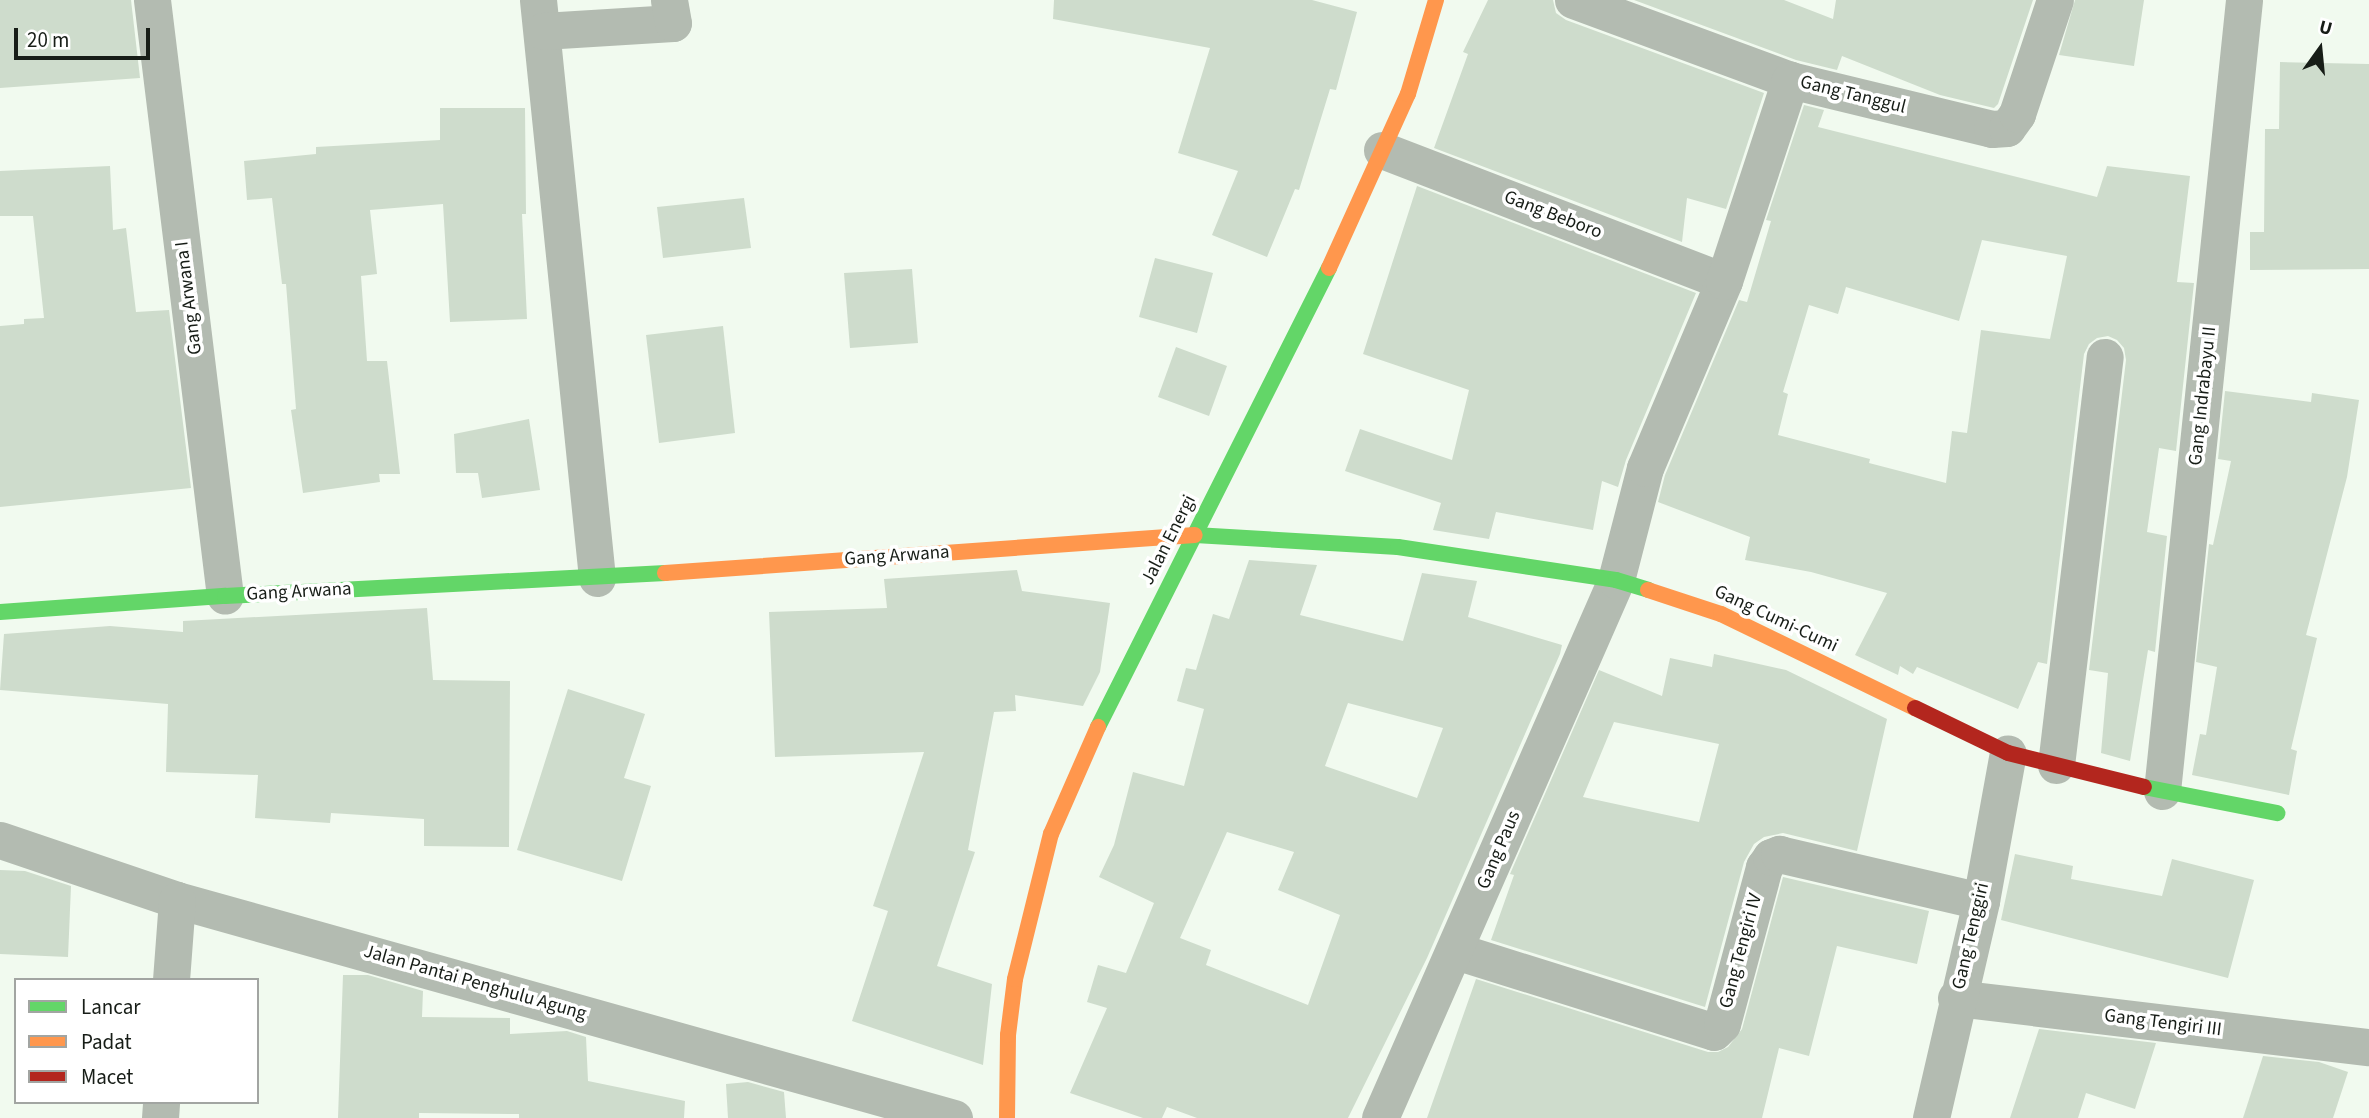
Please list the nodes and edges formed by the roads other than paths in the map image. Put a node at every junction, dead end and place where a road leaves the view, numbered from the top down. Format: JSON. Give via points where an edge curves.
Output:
{"nodes":[{"id":1,"x":152,"y":0,"type":"edge"},
{"id":2,"x":669,"y":0,"type":"edge"},
{"id":3,"x":1436,"y":0,"type":"edge"},
{"id":4,"x":1573,"y":0,"type":"edge"},
{"id":5,"x":2055,"y":0,"type":"edge"},
{"id":6,"x":2244,"y":0,"type":"edge"},
{"id":7,"x":541,"y":15,"type":"edge"},
{"id":8,"x":1790,"y":80,"type":"junction"},
{"id":9,"x":1382,"y":150,"type":"junction"},
{"id":10,"x":1724,"y":281,"type":"junction"},
{"id":11,"x":2105,"y":357,"type":"dead end"},
{"id":12,"x":1196,"y":535,"type":"junction"},
{"id":13,"x":597,"y":578,"type":"junction"},
{"id":14,"x":1616,"y":580,"type":"junction"},
{"id":15,"x":225,"y":596,"type":"junction"},
{"id":16,"x":0,"y":612,"type":"edge"},
{"id":17,"x":2008,"y":753,"type":"junction"},
{"id":18,"x":2056,"y":765,"type":"junction"},
{"id":19,"x":2162,"y":791,"type":"junction"},
{"id":20,"x":2277,"y":813,"type":"dead end"},
{"id":21,"x":0,"y":839,"type":"edge"},
{"id":22,"x":177,"y":900,"type":"junction"},
{"id":23,"x":1980,"y":901,"type":"junction"},
{"id":24,"x":1456,"y":951,"type":"junction"},
{"id":25,"x":171,"y":978,"type":"edge"},
{"id":26,"x":1956,"y":998,"type":"junction"},
{"id":27,"x":2369,"y":1047,"type":"edge"},
{"id":28,"x":954,"y":1118,"type":"edge"},
{"id":29,"x":1007,"y":1118,"type":"edge"},
{"id":30,"x":1380,"y":1118,"type":"edge"},
{"id":31,"x":1931,"y":1118,"type":"edge"}],
"edges":[{"from":1,"to":15,"type":"street","name":"Gang Arwana I"},
{"from":2,"to":7,"type":"street","via":[[673,23]]},
{"from":3,"to":9,"type":"main road","name":"Jalan Energi","via":[[1408,94]]},
{"from":4,"to":8,"type":"street","name":"Gang Tanggul"},
{"from":5,"to":8,"type":"street","name":"Gang Tanggul","via":[[2017,114],[2007,128],[1992,129]]},
{"from":6,"to":19,"type":"street","name":"Gang Indrabayu II"},
{"from":7,"to":13,"type":"street"},
{"from":8,"to":10,"type":"street","name":"Gang Paus"},
{"from":9,"to":10,"type":"street","name":"Gang Beboro"},
{"from":9,"to":12,"type":"main road","name":"Jalan Energi","via":[[1338,251]]},
{"from":10,"to":14,"type":"street","name":"Gang Paus","via":[[1645,468]]},
{"from":11,"to":18,"type":"street"},
{"from":12,"to":13,"type":"main road","name":"Gang Arwana"},
{"from":12,"to":14,"type":"main road","name":"Gang Cumi-Cumi","via":[[1398,547]]},
{"from":12,"to":29,"type":"main road","name":"Jalan Energi","via":[[1111,697],[1051,834],[1016,979],[1008,1035]]},
{"from":13,"to":15,"type":"main road","name":"Gang Arwana"},
{"from":14,"to":17,"type":"main road","name":"Gang Cumi-Cumi","via":[[1721,614]]},
{"from":14,"to":24,"type":"street","name":"Gang Paus"},
{"from":15,"to":16,"type":"main road","name":"Gang Arwana"},
{"from":17,"to":18,"type":"main road","name":"Gang Cumi-Cumi"},
{"from":17,"to":23,"type":"street","name":"Gang Tenggiri"},
{"from":18,"to":19,"type":"main road","name":"Gang Cumi-Cumi"},
{"from":19,"to":20,"type":"main road","name":"Gang Cumi-Cumi"},
{"from":21,"to":22,"type":"street","name":"Jalan Pantai Penghulu Agung"},
{"from":22,"to":25,"type":"street"},
{"from":22,"to":28,"type":"street","name":"Jalan Pantai Penghulu Agung"},
{"from":23,"to":24,"type":"street","name":"Gang Tengiri IV","via":[[1779,854],[1771,857],[1764,867],[1722,1024],[1714,1032]]},
{"from":23,"to":26,"type":"street","name":"Gang Tenggiri"},
{"from":24,"to":30,"type":"street","name":"Gang Paus"},
{"from":26,"to":27,"type":"street","name":"Gang Tengiri III"},
{"from":26,"to":31,"type":"street","name":"Gang Tenggiri"}]}
